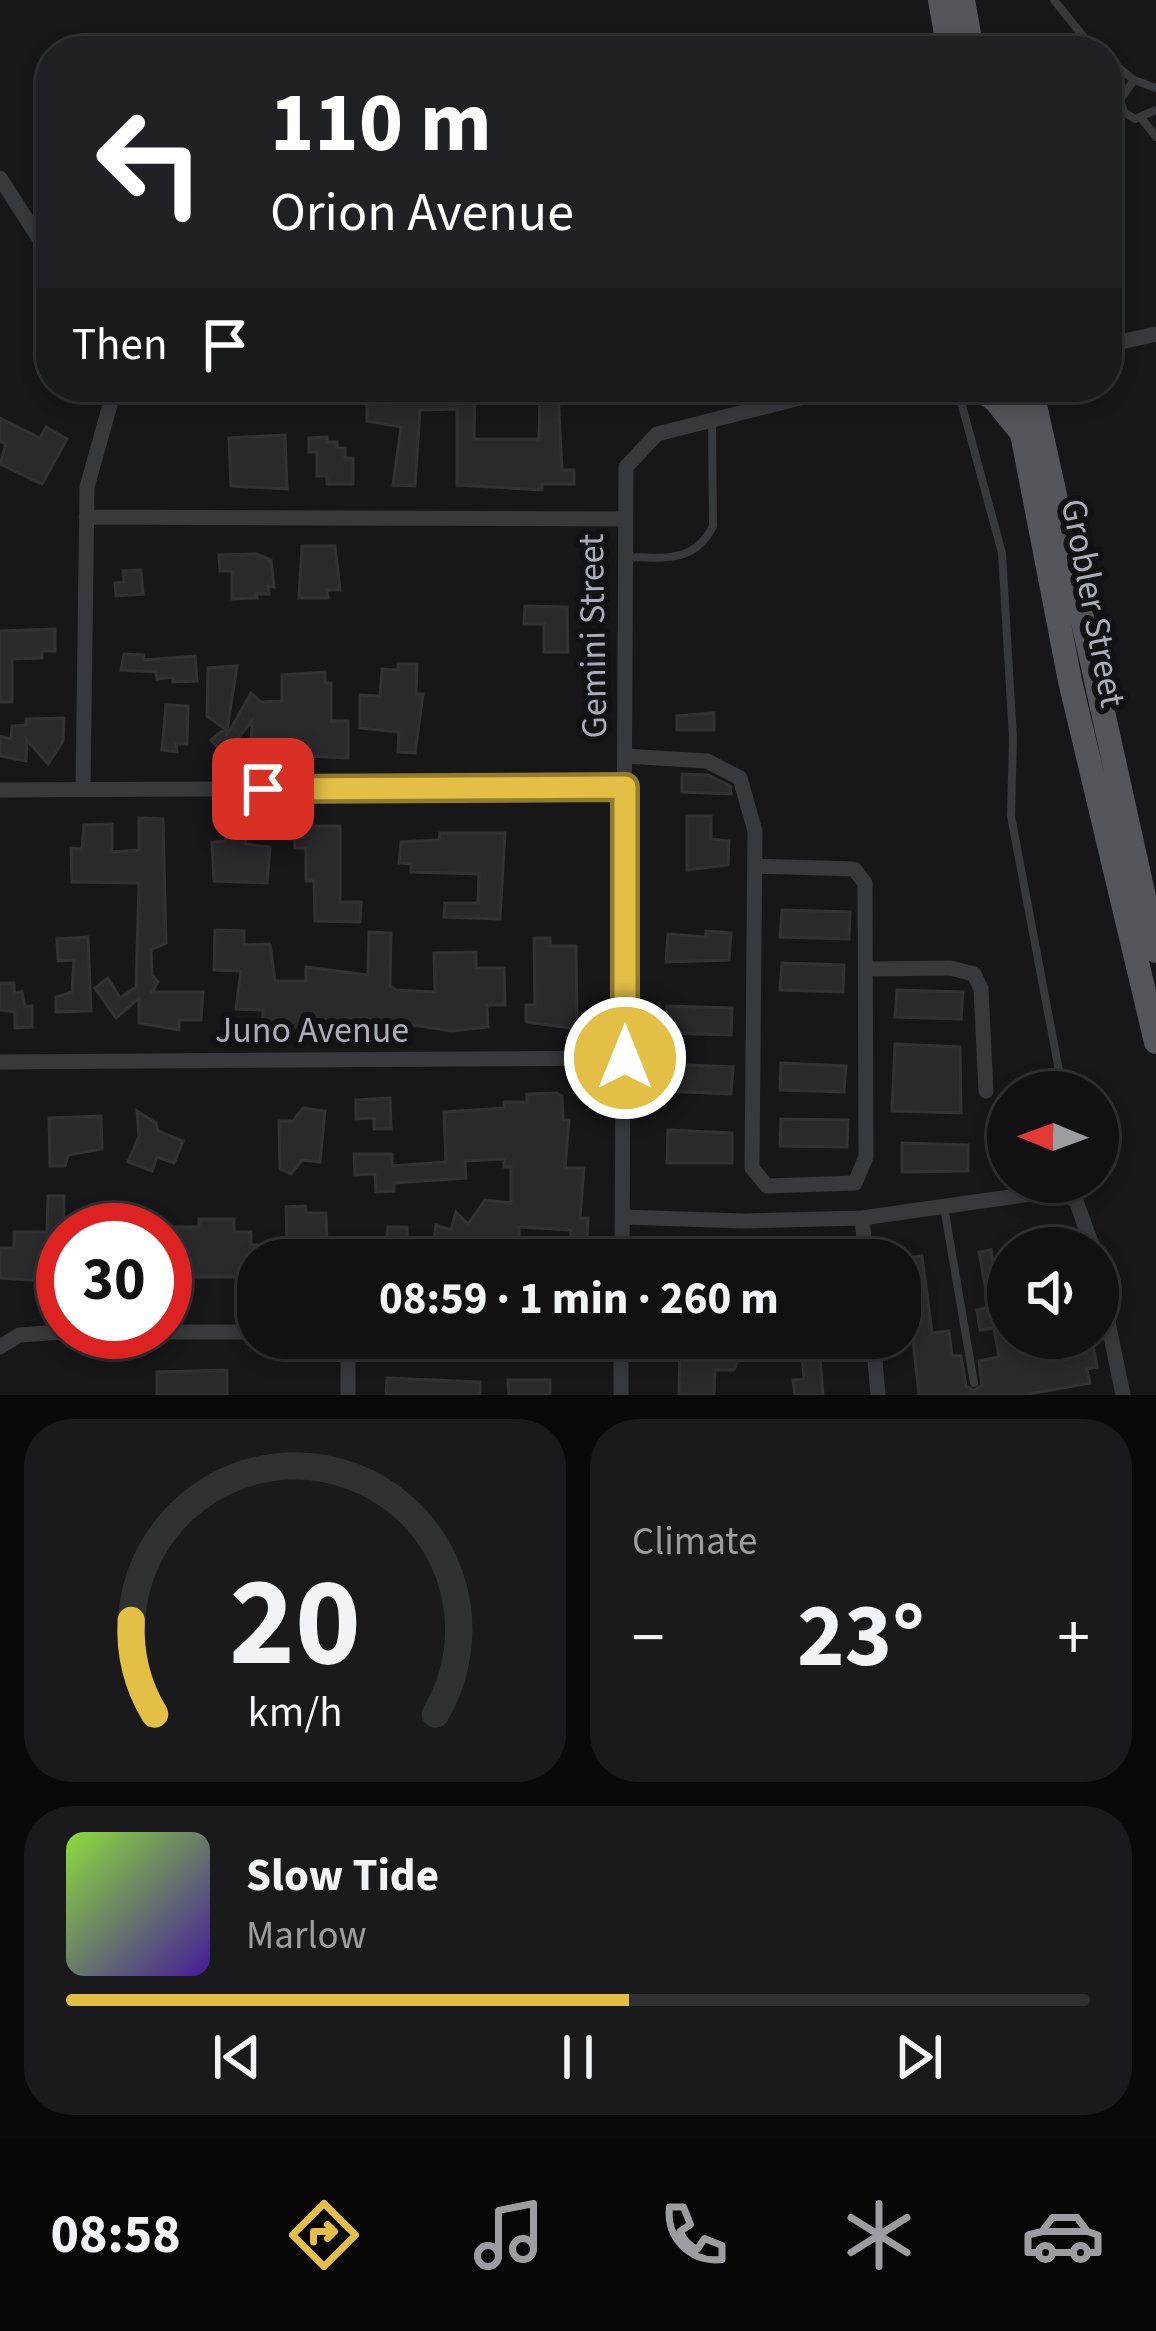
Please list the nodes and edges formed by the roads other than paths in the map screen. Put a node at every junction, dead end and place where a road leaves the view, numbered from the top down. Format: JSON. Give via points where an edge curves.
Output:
{"nodes":[{"id":1,"x":940,"y":0,"type":"edge"},
{"id":2,"x":963,"y":0,"type":"edge"},
{"id":3,"x":1054,"y":0,"type":"edge"},
{"id":4,"x":947,"y":36,"type":"edge"},
{"id":5,"x":969,"y":36,"type":"edge"},
{"id":6,"x":1083,"y":36,"type":"edge"},
{"id":7,"x":1122,"y":70,"type":"edge"},
{"id":8,"x":1134,"y":80,"type":"junction"},
{"id":9,"x":1156,"y":88,"type":"edge"},
{"id":10,"x":1122,"y":92,"type":"edge"},
{"id":11,"x":1122,"y":99,"type":"edge"},
{"id":12,"x":1156,"y":110,"type":"edge"},
{"id":13,"x":1142,"y":119,"type":"junction"},
{"id":14,"x":1156,"y":137,"type":"edge"},
{"id":15,"x":0,"y":178,"type":"edge"},
{"id":16,"x":36,"y":234,"type":"edge"},
{"id":17,"x":1156,"y":334,"type":"edge"},
{"id":18,"x":1122,"y":342,"type":"edge"},
{"id":19,"x":111,"y":402,"type":"edge"},
{"id":20,"x":784,"y":402,"type":"edge"},
{"id":21,"x":961,"y":402,"type":"edge"},
{"id":22,"x":996,"y":402,"type":"edge"},
{"id":23,"x":1019,"y":402,"type":"edge"},
{"id":24,"x":1030,"y":402,"type":"edge"},
{"id":25,"x":1046,"y":402,"type":"edge"},
{"id":26,"x":712,"y":420,"type":"junction"},
{"id":27,"x":1030,"y":430,"type":"junction"},
{"id":28,"x":86,"y":517,"type":"junction"},
{"id":29,"x":622,"y":519,"type":"junction"},
{"id":30,"x":622,"y":557,"type":"junction"},
{"id":31,"x":625,"y":757,"type":"junction"},
{"id":32,"x":625,"y":787,"type":"junction"},
{"id":33,"x":82,"y":789,"type":"junction"},
{"id":34,"x":0,"y":790,"type":"edge"},
{"id":35,"x":755,"y":866,"type":"junction"},
{"id":36,"x":1156,"y":951,"type":"edge"},
{"id":37,"x":869,"y":969,"type":"junction"},
{"id":38,"x":1152,"y":1005,"type":"edge"},
{"id":39,"x":1156,"y":1042,"type":"edge"},
{"id":40,"x":625,"y":1058,"type":"junction"},
{"id":41,"x":0,"y":1062,"type":"edge"},
{"id":42,"x":1059,"y":1071,"type":"edge"},
{"id":43,"x":986,"y":1091,"type":"dead end"},
{"id":44,"x":987,"y":1198,"type":"edge"},
{"id":45,"x":943,"y":1204,"type":"junction"},
{"id":46,"x":623,"y":1217,"type":"junction"},
{"id":47,"x":862,"y":1218,"type":"junction"},
{"id":48,"x":622,"y":1239,"type":"edge"},
{"id":49,"x":864,"y":1239,"type":"edge"},
{"id":50,"x":192,"y":1332,"type":"edge"},
{"id":51,"x":237,"y":1332,"type":"edge"},
{"id":52,"x":36,"y":1334,"type":"edge"},
{"id":53,"x":0,"y":1346,"type":"edge"},
{"id":54,"x":348,"y":1359,"type":"edge"},
{"id":55,"x":621,"y":1359,"type":"edge"},
{"id":56,"x":875,"y":1359,"type":"edge"},
{"id":57,"x":1116,"y":1359,"type":"edge"},
{"id":58,"x":974,"y":1383,"type":"dead end"},
{"id":59,"x":348,"y":1395,"type":"edge"},
{"id":60,"x":621,"y":1395,"type":"edge"},
{"id":61,"x":878,"y":1395,"type":"edge"},
{"id":62,"x":1123,"y":1395,"type":"edge"}],
"edges":[{"from":1,"to":4,"type":"main road"},
{"from":2,"to":5,"type":"main road"},
{"from":3,"to":6,"type":"lane"},
{"from":7,"to":8,"type":"lane"},
{"from":8,"to":9,"type":"lane"},
{"from":8,"to":10,"type":"lane"},
{"from":11,"to":13,"type":"lane","via":[[1124,112]]},
{"from":12,"to":13,"type":"lane"},
{"from":13,"to":14,"type":"lane"},
{"from":15,"to":16,"type":"street"},
{"from":17,"to":18,"type":"street"},
{"from":19,"to":28,"type":"street"},
{"from":20,"to":26,"type":"street","name":"Gemini Street"},
{"from":21,"to":42,"type":"lane","via":[[1002,553],[1011,816]]},
{"from":22,"to":27,"type":"main road"},
{"from":23,"to":27,"type":"main road","name":"Grobler Street"},
{"from":24,"to":27,"type":"main road","name":"Grobler Street"},
{"from":25,"to":27,"type":"main road"},
{"from":26,"to":29,"type":"street","name":"Gemini Street","via":[[644,442],[626,467]]},
{"from":26,"to":30,"type":"lane","via":[[713,526],[706,539],[683,556]]},
{"from":27,"to":36,"type":"main road","name":"Grobler Street"},
{"from":27,"to":38,"type":"main road","name":"Grobler Street","via":[[1070,681]]},
{"from":28,"to":29,"type":"street"},
{"from":28,"to":33,"type":"street"},
{"from":29,"to":30,"type":"street","name":"Gemini Street"},
{"from":30,"to":31,"type":"street","name":"Gemini Street"},
{"from":31,"to":32,"type":"street","name":"Gemini Street"},
{"from":31,"to":35,"type":"street","via":[[707,761],[734,771],[752,813]]},
{"from":32,"to":33,"type":"street"},
{"from":32,"to":40,"type":"street","name":"Gemini Street"},
{"from":33,"to":34,"type":"street"},
{"from":35,"to":37,"type":"street","via":[[861,875]]},
{"from":35,"to":37,"type":"street","via":[[751,1160],[766,1186],[839,1187],[862,1174]]},
{"from":37,"to":43,"type":"street","via":[[950,968],[976,976]]},
{"from":38,"to":39,"type":"main road","name":"Grobler Street"},
{"from":40,"to":41,"type":"street","name":"Juno Avenue"},
{"from":40,"to":46,"type":"street","name":"Gemini Street"},
{"from":44,"to":45,"type":"street"},
{"from":45,"to":47,"type":"street"},
{"from":45,"to":58,"type":"lane"},
{"from":46,"to":47,"type":"street"},
{"from":46,"to":48,"type":"street","name":"Gemini Street"},
{"from":47,"to":49,"type":"street"},
{"from":50,"to":51,"type":"street"},
{"from":52,"to":53,"type":"street"},
{"from":54,"to":59,"type":"street"},
{"from":55,"to":60,"type":"street"},
{"from":56,"to":61,"type":"street"},
{"from":57,"to":62,"type":"street"}]}
